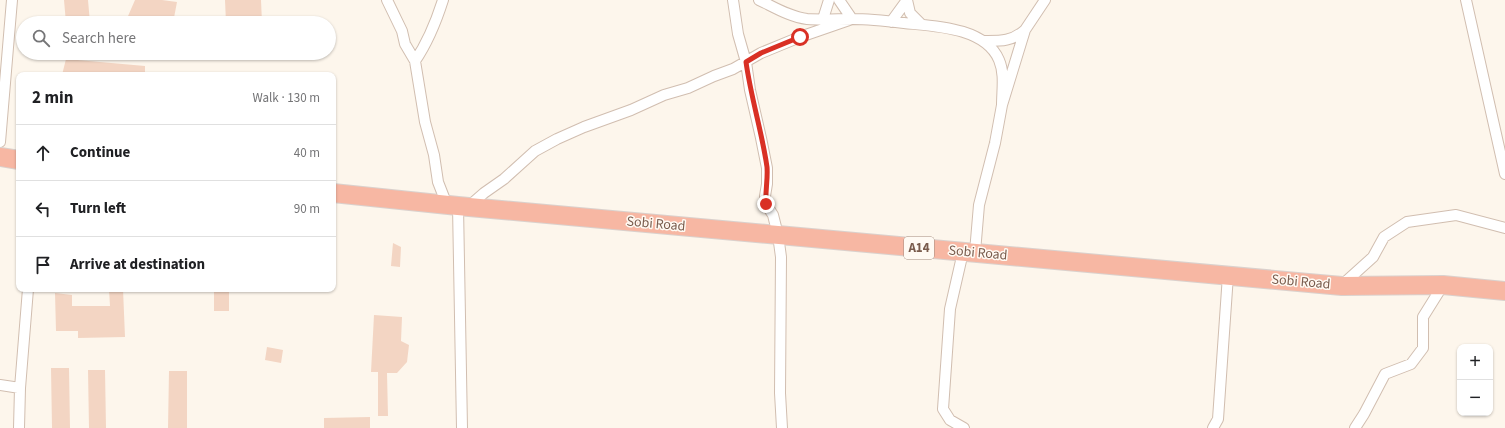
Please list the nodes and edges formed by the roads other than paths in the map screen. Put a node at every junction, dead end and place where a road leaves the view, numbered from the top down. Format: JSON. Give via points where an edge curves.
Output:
{"nodes":[{"id":1,"x":12,"y":0,"type":"edge"},
{"id":2,"x":387,"y":0,"type":"edge"},
{"id":3,"x":443,"y":0,"type":"edge"},
{"id":4,"x":733,"y":0,"type":"edge"},
{"id":5,"x":759,"y":0,"type":"edge"},
{"id":6,"x":829,"y":0,"type":"edge"},
{"id":7,"x":839,"y":0,"type":"edge"},
{"id":8,"x":907,"y":0,"type":"edge"},
{"id":9,"x":1045,"y":0,"type":"edge"},
{"id":10,"x":1466,"y":0,"type":"edge"},
{"id":11,"x":823,"y":19,"type":"junction"},
{"id":12,"x":852,"y":19,"type":"junction"},
{"id":13,"x":891,"y":22,"type":"junction"},
{"id":14,"x":921,"y":24,"type":"junction"},
{"id":15,"x":1025,"y":30,"type":"junction"},
{"id":16,"x":983,"y":42,"type":"junction"},
{"id":17,"x":415,"y":61,"type":"junction"},
{"id":18,"x":746,"y":62,"type":"junction"},
{"id":19,"x":1002,"y":105,"type":"junction"},
{"id":20,"x":0,"y":142,"type":"edge"},
{"id":21,"x":0,"y":158,"type":"edge"},
{"id":22,"x":16,"y":160,"type":"edge"},
{"id":23,"x":1505,"y":174,"type":"edge"},
{"id":24,"x":438,"y":182,"type":"junction"},
{"id":25,"x":336,"y":193,"type":"edge"},
{"id":26,"x":428,"y":202,"type":"junction"},
{"id":27,"x":458,"y":206,"type":"junction"},
{"id":28,"x":1505,"y":228,"type":"edge"},
{"id":29,"x":778,"y":235,"type":"junction"},
{"id":30,"x":969,"y":252,"type":"junction"},
{"id":31,"x":1228,"y":275,"type":"junction"},
{"id":32,"x":1442,"y":285,"type":"junction"},
{"id":33,"x":1342,"y":286,"type":"junction"},
{"id":34,"x":1505,"y":291,"type":"edge"},
{"id":35,"x":28,"y":292,"type":"edge"},
{"id":36,"x":0,"y":385,"type":"edge"},
{"id":37,"x":20,"y":388,"type":"junction"},
{"id":38,"x":1218,"y":425,"type":"edge"},
{"id":39,"x":19,"y":428,"type":"edge"},
{"id":40,"x":462,"y":428,"type":"edge"},
{"id":41,"x":782,"y":428,"type":"edge"},
{"id":42,"x":964,"y":428,"type":"edge"},
{"id":43,"x":1354,"y":428,"type":"edge"}],
"edges":[{"from":1,"to":20,"type":"street"},
{"from":2,"to":17,"type":"street"},
{"from":3,"to":17,"type":"street","via":[[427,44]]},
{"from":4,"to":18,"type":"street","via":[[738,34]]},
{"from":5,"to":11,"type":"street","via":[[797,17]]},
{"from":6,"to":11,"type":"street"},
{"from":7,"to":12,"type":"street"},
{"from":8,"to":13,"type":"street"},
{"from":8,"to":14,"type":"street","via":[[910,13]]},
{"from":9,"to":15,"type":"street"},
{"from":10,"to":23,"type":"street"},
{"from":11,"to":12,"type":"street"},
{"from":12,"to":13,"type":"street"},
{"from":12,"to":18,"type":"street","via":[[794,39]]},
{"from":13,"to":14,"type":"street"},
{"from":14,"to":16,"type":"street","via":[[945,26]]},
{"from":15,"to":16,"type":"street","via":[[1016,38]]},
{"from":15,"to":19,"type":"street"},
{"from":16,"to":19,"type":"street","via":[[993,50],[999,60],[1002,71]]},
{"from":17,"to":24,"type":"street","via":[[424,122],[434,155]]},
{"from":18,"to":27,"type":"street","via":[[688,88],[584,127],[535,151],[504,179]]},
{"from":18,"to":29,"type":"street","via":[[767,168],[766,204],[773,215]]},
{"from":19,"to":30,"type":"street"},
{"from":21,"to":22,"type":"highway"},
{"from":24,"to":26,"type":"street"},
{"from":24,"to":27,"type":"street"},
{"from":25,"to":26,"type":"highway","name":"Sobi Road","number":"A14"},
{"from":26,"to":27,"type":"highway","name":"Sobi Road","number":"A14"},
{"from":27,"to":29,"type":"highway","name":"Sobi Road","number":"A14"},
{"from":27,"to":40,"type":"street"},
{"from":28,"to":33,"type":"street","via":[[1456,215],[1408,222],[1384,237],[1373,256]]},
{"from":29,"to":30,"type":"highway","name":"Sobi Road","number":"A14"},
{"from":29,"to":41,"type":"street","via":[[782,257]]},
{"from":30,"to":31,"type":"highway","name":"Sobi Road","number":"A14"},
{"from":30,"to":42,"type":"street","via":[[950,309],[943,409],[950,420]]},
{"from":31,"to":33,"type":"highway","name":"Sobi Road","number":"A14"},
{"from":31,"to":38,"type":"street"},
{"from":32,"to":33,"type":"highway","name":"Sobi Road","number":"A14"},
{"from":32,"to":34,"type":"highway","name":"Sobi Road","number":"A14"},
{"from":32,"to":43,"type":"street","via":[[1424,317],[1423,348],[1411,364],[1385,374]]},
{"from":35,"to":37,"type":"street"},
{"from":36,"to":37,"type":"street"},
{"from":37,"to":39,"type":"street"}]}
